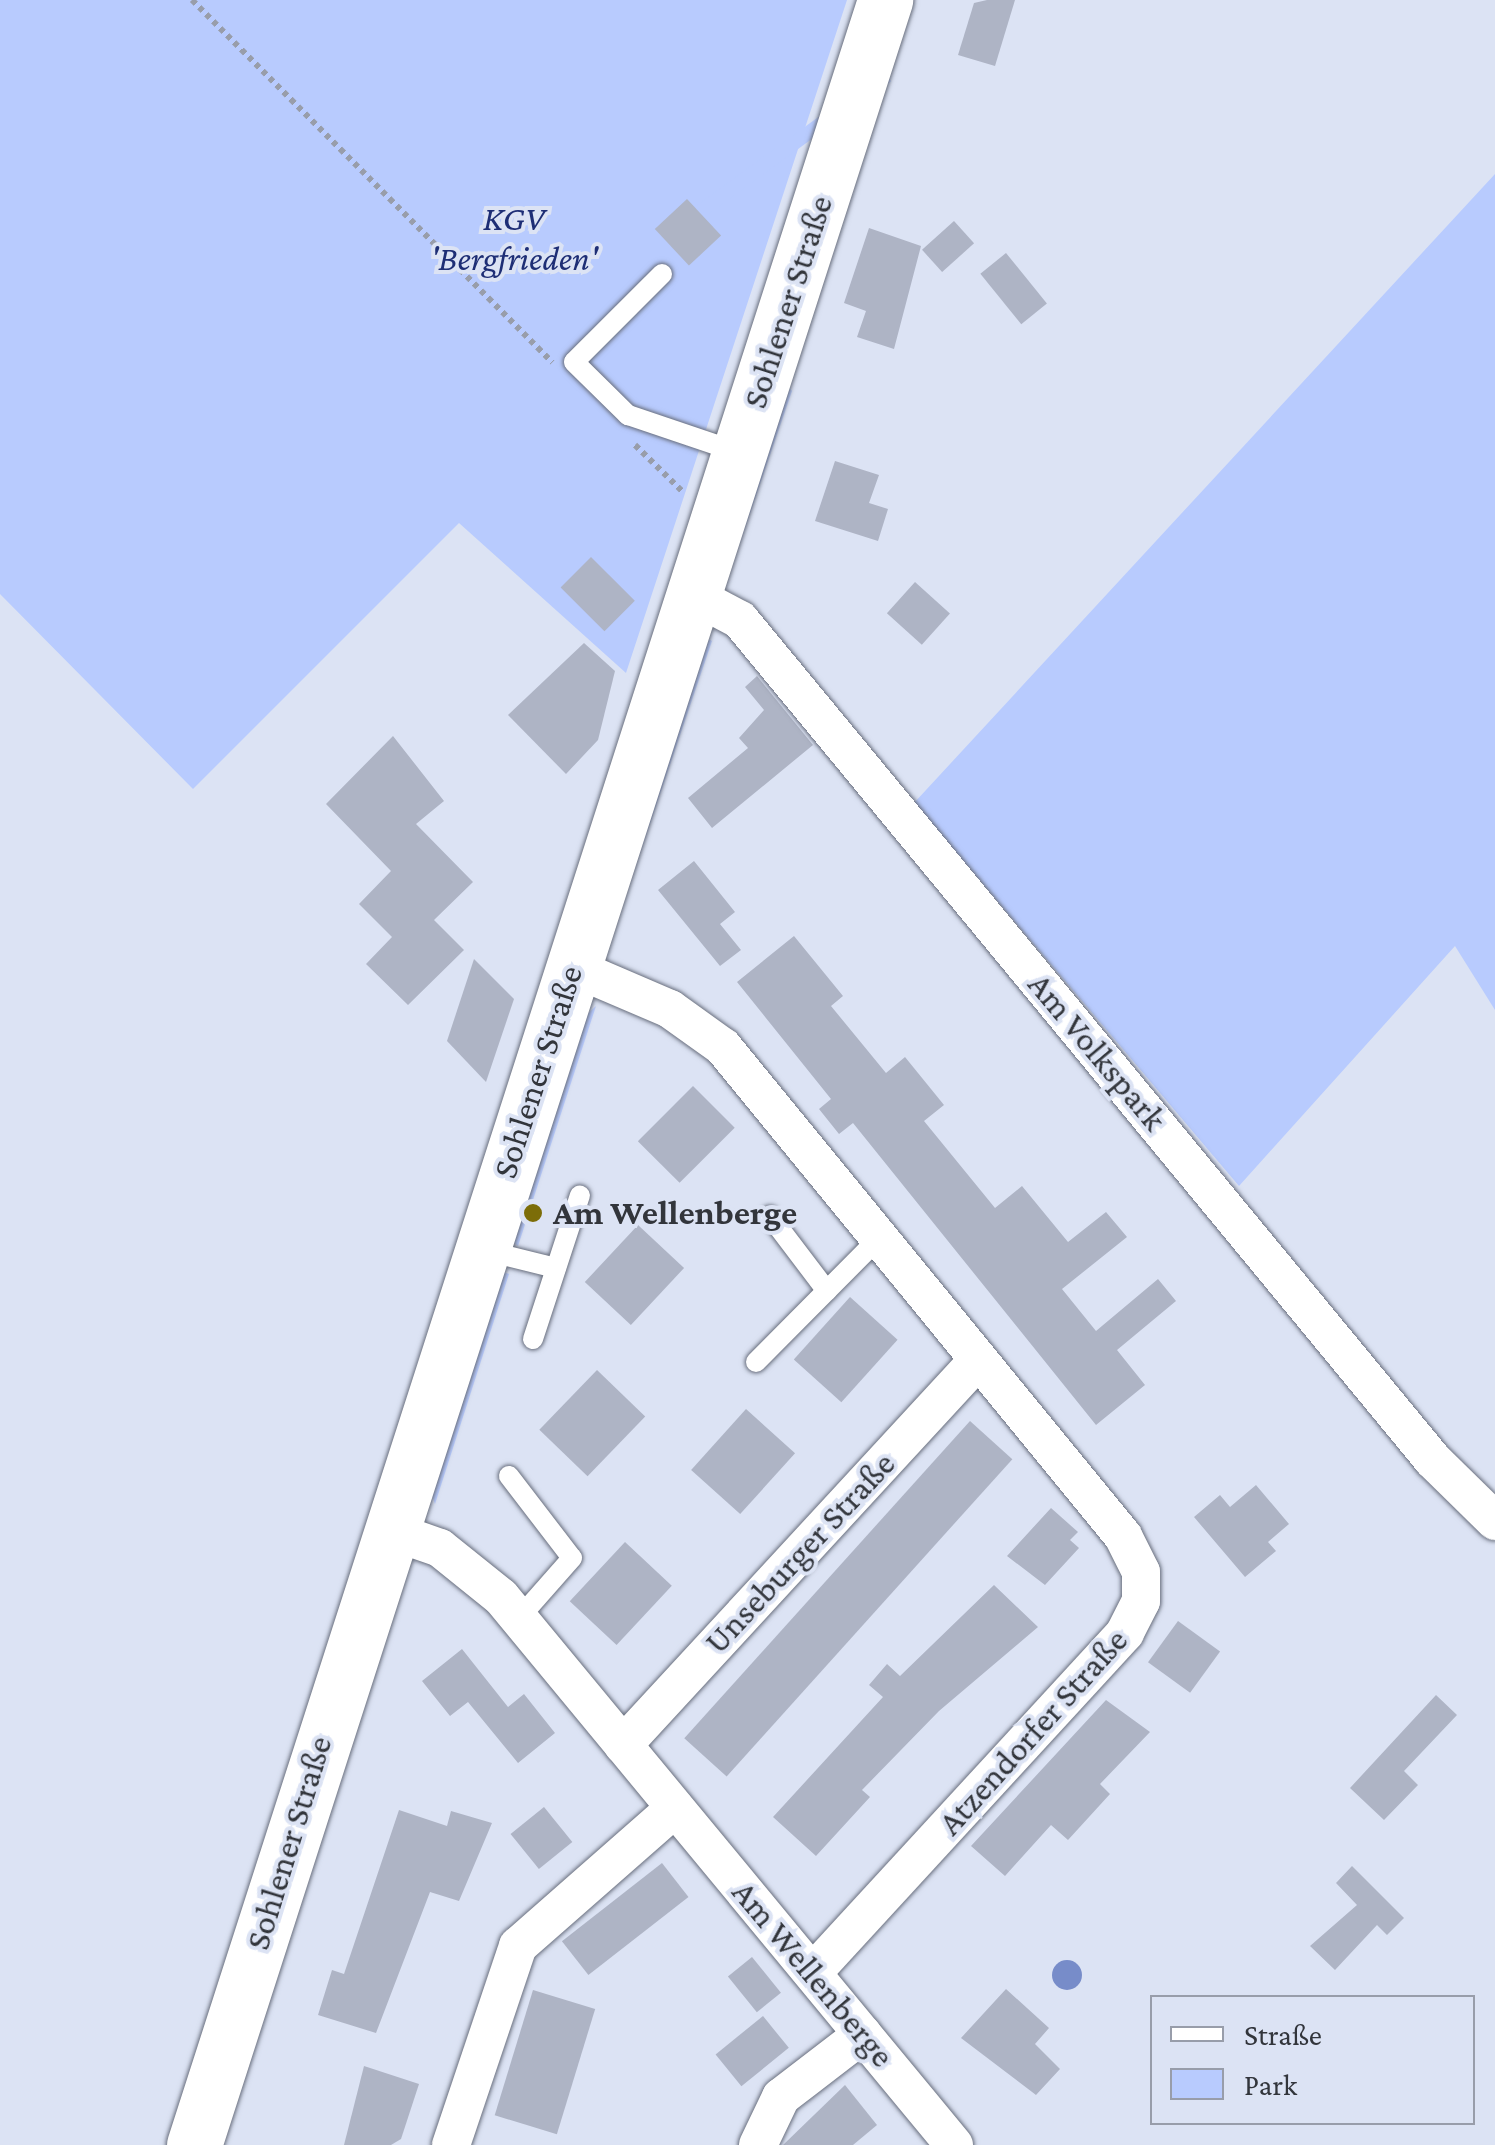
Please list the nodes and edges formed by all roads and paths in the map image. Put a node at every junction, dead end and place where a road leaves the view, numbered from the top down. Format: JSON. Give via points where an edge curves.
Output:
{"nodes":[{"id":1,"x":192,"y":0,"type":"edge"},
{"id":2,"x":885,"y":0,"type":"edge"},
{"id":3,"x":662,"y":274,"type":"dead end"},
{"id":4,"x":569,"y":379,"type":"dead end"},
{"id":5,"x":624,"y":435,"type":"dead end"},
{"id":6,"x":739,"y":452,"type":"junction"},
{"id":7,"x":722,"y":507,"type":"junction"},
{"id":8,"x":692,"y":594,"type":"junction"},
{"id":9,"x":572,"y":967,"type":"junction"},
{"id":10,"x":580,"y":1195,"type":"dead end"},
{"id":11,"x":770,"y":1216,"type":"dead end"},
{"id":12,"x":879,"y":1238,"type":"junction"},
{"id":13,"x":481,"y":1250,"type":"junction"},
{"id":14,"x":556,"y":1268,"type":"junction"},
{"id":15,"x":827,"y":1291,"type":"junction"},
{"id":16,"x":532,"y":1339,"type":"dead end"},
{"id":17,"x":978,"y":1360,"type":"junction"},
{"id":18,"x":756,"y":1362,"type":"dead end"},
{"id":19,"x":510,"y":1476,"type":"dead end"},
{"id":20,"x":1495,"y":1521,"type":"edge"},
{"id":21,"x":386,"y":1530,"type":"junction"},
{"id":22,"x":520,"y":1617,"type":"junction"},
{"id":23,"x":622,"y":1745,"type":"junction"},
{"id":24,"x":675,"y":1808,"type":"junction"},
{"id":25,"x":813,"y":1972,"type":"junction"},
{"id":26,"x":862,"y":2034,"type":"junction"},
{"id":27,"x":194,"y":2145,"type":"edge"},
{"id":28,"x":451,"y":2145,"type":"edge"},
{"id":29,"x":758,"y":2145,"type":"edge"},
{"id":30,"x":954,"y":2145,"type":"edge"}],
"edges":[{"from":1,"to":4,"type":"path"},
{"from":2,"to":6,"type":"street","name":"Sohlener Straße"},
{"from":3,"to":6,"type":"lane","via":[[574,362],[628,415]]},
{"from":5,"to":7,"type":"path","via":[[680,491]]},
{"from":6,"to":7,"type":"street","name":"Sohlener Straße"},
{"from":7,"to":8,"type":"street","name":"Sohlener Straße"},
{"from":8,"to":9,"type":"street","name":"Sohlener Straße"},
{"from":8,"to":20,"type":"street","name":"Am Volkspark","via":[[740,620],[1432,1460]]},
{"from":9,"to":12,"type":"street","name":"Atzendorfer Straße","via":[[634,990],[712,1037]]},
{"from":9,"to":13,"type":"street","name":"Sohlener Straße"},
{"from":10,"to":14,"type":"lane"},
{"from":11,"to":15,"type":"lane"},
{"from":12,"to":15,"type":"lane"},
{"from":12,"to":17,"type":"street","name":"Atzendorfer Straße"},
{"from":13,"to":14,"type":"lane"},
{"from":13,"to":21,"type":"street","name":"Sohlener Straße"},
{"from":14,"to":16,"type":"lane"},
{"from":15,"to":18,"type":"lane"},
{"from":17,"to":23,"type":"street","name":"Unseburger Straße"},
{"from":17,"to":25,"type":"street","name":"Atzendorfer Straße","via":[[1128,1543],[1142,1601],[1125,1633]]},
{"from":19,"to":22,"type":"lane","via":[[572,1558]]},
{"from":21,"to":22,"type":"street","name":"Am Wellenberge","via":[[464,1563]]},
{"from":21,"to":27,"type":"street","name":"Sohlener Straße"},
{"from":22,"to":23,"type":"street","name":"Am Wellenberge"},
{"from":23,"to":24,"type":"street","name":"Am Wellenberge"},
{"from":24,"to":25,"type":"street","name":"Am Wellenberge"},
{"from":24,"to":28,"type":"street","via":[[518,1946]]},
{"from":25,"to":26,"type":"street","name":"Am Wellenberge"},
{"from":26,"to":29,"type":"street","via":[[784,2094]]},
{"from":26,"to":30,"type":"street","name":"Am Wellenberge"}]}
